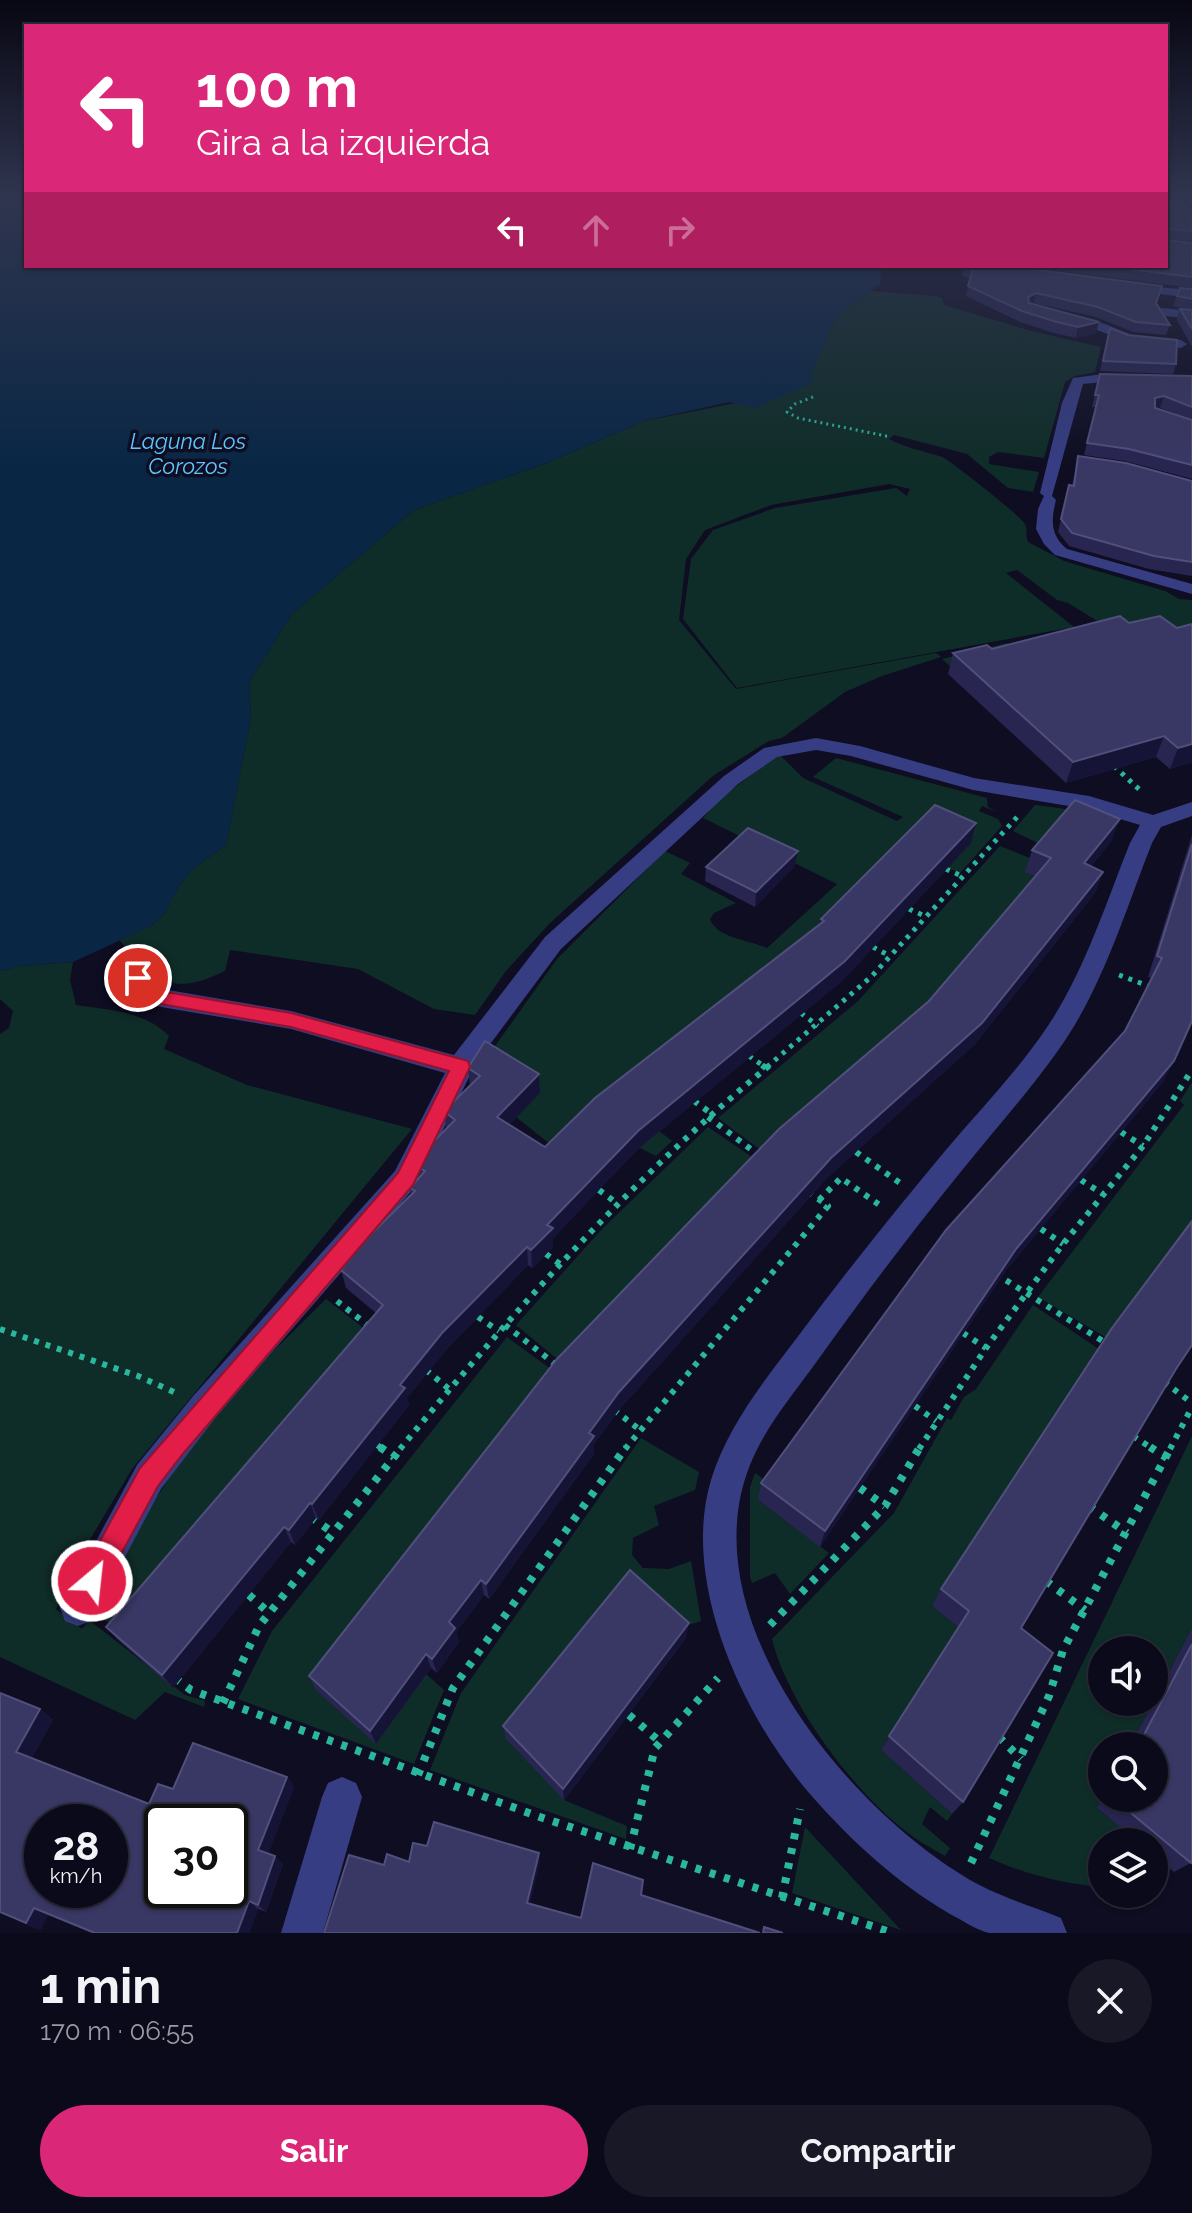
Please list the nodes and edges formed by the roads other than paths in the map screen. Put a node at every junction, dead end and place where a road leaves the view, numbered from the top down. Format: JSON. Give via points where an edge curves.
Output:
{"nodes":[{"id":1,"x":1126,"y":287,"type":"edge"},
{"id":2,"x":1170,"y":292,"type":"junction"},
{"id":3,"x":1192,"y":294,"type":"edge"},
{"id":4,"x":1162,"y":312,"type":"junction"},
{"id":5,"x":1052,"y":315,"type":"edge"},
{"id":6,"x":1192,"y":315,"type":"edge"},
{"id":7,"x":1091,"y":323,"type":"junction"},
{"id":8,"x":1134,"y":324,"type":"edge"},
{"id":9,"x":1181,"y":344,"type":"junction"},
{"id":10,"x":1186,"y":373,"type":"edge"},
{"id":11,"x":1192,"y":589,"type":"edge"},
{"id":12,"x":1149,"y":809,"type":"junction"},
{"id":13,"x":1192,"y":809,"type":"edge"},
{"id":14,"x":138,"y":978,"type":"dead end"},
{"id":15,"x":461,"y":1067,"type":"junction"},
{"id":16,"x":78,"y":1608,"type":"dead end"},
{"id":17,"x":342,"y":1797,"type":"dead end"},
{"id":18,"x":302,"y":1933,"type":"edge"},
{"id":19,"x":1046,"y":1933,"type":"edge"}],
"edges":[{"from":1,"to":2,"type":"street"},
{"from":2,"to":3,"type":"street"},
{"from":2,"to":4,"type":"street"},
{"from":4,"to":6,"type":"street"},
{"from":4,"to":9,"type":"street"},
{"from":5,"to":7,"type":"street"},
{"from":7,"to":8,"type":"street"},
{"from":7,"to":9,"type":"street","via":[[1130,339]]},
{"from":9,"to":10,"type":"street"},
{"from":10,"to":11,"type":"street","via":[[1074,385],[1064,459],[1048,497],[1043,533],[1061,552]]},
{"from":12,"to":13,"type":"street"},
{"from":12,"to":15,"type":"street","via":[[964,782],[833,746],[771,752],[731,780],[553,943]]},
{"from":12,"to":19,"type":"street","via":[[1141,843],[1076,1002],[1050,1043],[908,1215],[743,1438],[721,1519],[728,1597],[745,1651],[773,1711],[805,1758],[848,1809],[952,1894]]},
{"from":14,"to":15,"type":"street","via":[[161,998],[291,1020]]},
{"from":15,"to":16,"type":"street","via":[[405,1179],[149,1477]]},
{"from":17,"to":18,"type":"street"}]}
